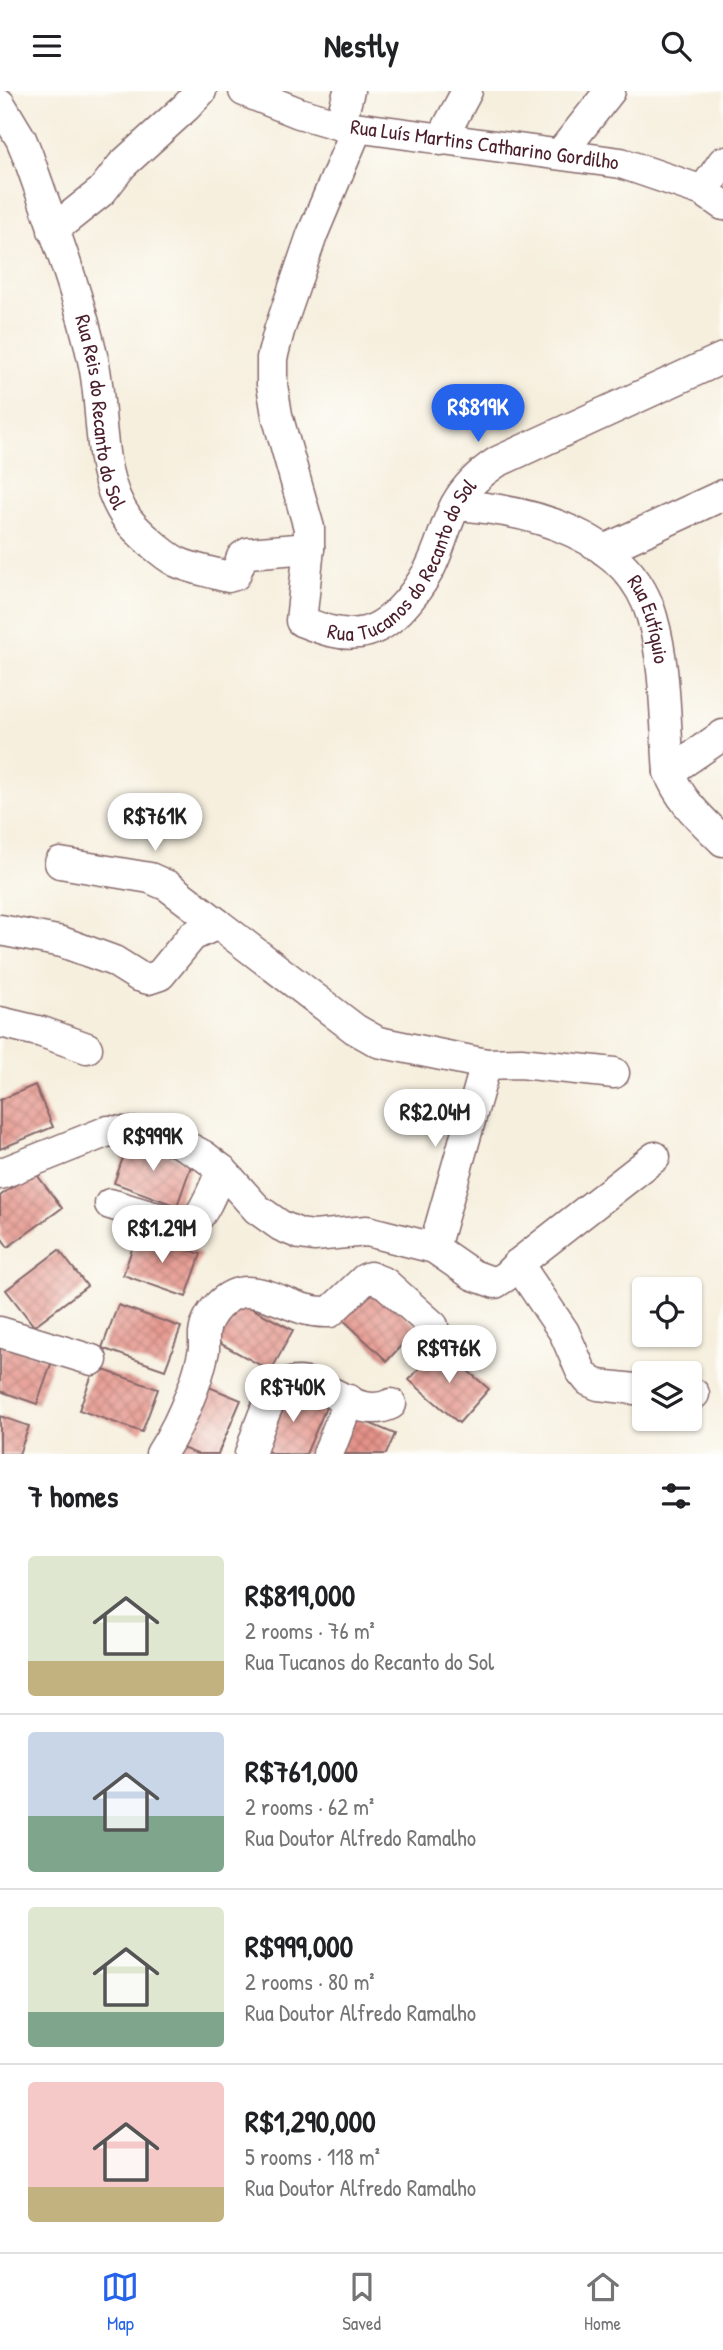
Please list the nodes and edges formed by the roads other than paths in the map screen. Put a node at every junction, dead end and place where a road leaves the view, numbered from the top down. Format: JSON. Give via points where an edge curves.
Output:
{"nodes":[{"id":1,"x":201,"y":91,"type":"edge"},
{"id":2,"x":244,"y":91,"type":"edge"},
{"id":3,"x":349,"y":91,"type":"edge"},
{"id":4,"x":467,"y":91,"type":"edge"},
{"id":5,"x":610,"y":91,"type":"edge"},
{"id":6,"x":0,"y":104,"type":"edge"},
{"id":7,"x":348,"y":126,"type":"junction"},
{"id":8,"x":442,"y":139,"type":"junction"},
{"id":9,"x":561,"y":153,"type":"junction"},
{"id":10,"x":723,"y":162,"type":"edge"},
{"id":11,"x":713,"y":198,"type":"edge"},
{"id":12,"x":53,"y":230,"type":"junction"},
{"id":13,"x":723,"y":358,"type":"edge"},
{"id":14,"x":723,"y":495,"type":"edge"},
{"id":15,"x":456,"y":505,"type":"junction"},
{"id":16,"x":309,"y":548,"type":"junction"},
{"id":17,"x":604,"y":550,"type":"junction"},
{"id":18,"x":723,"y":735,"type":"edge"},
{"id":19,"x":669,"y":772,"type":"junction"},
{"id":20,"x":723,"y":841,"type":"edge"},
{"id":21,"x":60,"y":863,"type":"dead end"},
{"id":22,"x":218,"y":923,"type":"junction"},
{"id":23,"x":0,"y":930,"type":"edge"},
{"id":24,"x":0,"y":1023,"type":"edge"},
{"id":25,"x":87,"y":1048,"type":"dead end"},
{"id":26,"x":486,"y":1063,"type":"junction"},
{"id":27,"x":614,"y":1073,"type":"dead end"},
{"id":28,"x":655,"y":1157,"type":"dead end"},
{"id":29,"x":222,"y":1170,"type":"junction"},
{"id":30,"x":0,"y":1174,"type":"edge"},
{"id":31,"x":110,"y":1204,"type":"dead end"},
{"id":32,"x":434,"y":1248,"type":"junction"},
{"id":33,"x":518,"y":1264,"type":"junction"},
{"id":34,"x":433,"y":1326,"type":"dead end"},
{"id":35,"x":0,"y":1332,"type":"edge"},
{"id":36,"x":92,"y":1360,"type":"dead end"},
{"id":37,"x":632,"y":1389,"type":"edge"},
{"id":38,"x":349,"y":1400,"type":"junction"},
{"id":39,"x":391,"y":1404,"type":"dead end"},
{"id":40,"x":162,"y":1454,"type":"edge"},
{"id":41,"x":250,"y":1454,"type":"edge"},
{"id":42,"x":328,"y":1454,"type":"edge"}],
"edges":[{"from":1,"to":12,"type":"street","via":[[122,165],[102,191]]},
{"from":2,"to":7,"type":"street","name":"Rua Luís Martins Catharino Gordilho"},
{"from":3,"to":7,"type":"street"},
{"from":4,"to":8,"type":"street"},
{"from":5,"to":9,"type":"street"},
{"from":6,"to":12,"type":"street","name":"Rua Reis do Recanto do Sol","via":[[21,139]]},
{"from":7,"to":8,"type":"street","name":"Rua Luís Martins Catharino Gordilho"},
{"from":7,"to":16,"type":"street","via":[[272,358],[277,415],[309,528]]},
{"from":8,"to":9,"type":"street","name":"Rua Luís Martins Catharino Gordilho"},
{"from":9,"to":11,"type":"street","name":"Rua Luís Martins Catharino Gordilho","via":[[621,163]]},
{"from":10,"to":11,"type":"street"},
{"from":12,"to":16,"type":"street","name":"Rua Reis do Recanto do Sol","via":[[94,362],[107,469],[128,520],[177,562],[228,577],[235,575],[248,553]]},
{"from":13,"to":15,"type":"street","name":"Rua Tucanos do Recanto do Sol","via":[[497,462],[474,479]]},
{"from":14,"to":17,"type":"street"},
{"from":15,"to":16,"type":"street","name":"Rua Tucanos do Recanto do Sol","via":[[429,570],[407,601],[390,619],[359,633],[329,632],[300,621]]},
{"from":15,"to":17,"type":"street","name":"Rua Eutíquio","via":[[513,510],[544,519]]},
{"from":17,"to":19,"type":"street","name":"Rua Eutíquio","via":[[625,569],[652,615]]},
{"from":18,"to":19,"type":"street"},
{"from":19,"to":20,"type":"street","name":"Rua Eutíquio","via":[[691,810]]},
{"from":21,"to":22,"type":"street","via":[[150,878]]},
{"from":22,"to":23,"type":"street","via":[[192,936],[160,975],[148,979],[62,942]]},
{"from":22,"to":26,"type":"street","via":[[368,1038]]},
{"from":24,"to":25,"type":"street"},
{"from":26,"to":27,"type":"street"},
{"from":26,"to":32,"type":"street"},
{"from":28,"to":33,"type":"street"},
{"from":29,"to":30,"type":"street","via":[[176,1142],[149,1134],[108,1132]]},
{"from":29,"to":31,"type":"street","via":[[196,1219],[188,1223]]},
{"from":29,"to":32,"type":"street","via":[[257,1209],[300,1234],[367,1231]]},
{"from":32,"to":33,"type":"street","via":[[473,1275],[495,1283]]},
{"from":33,"to":37,"type":"street","via":[[564,1332],[589,1381]]},
{"from":34,"to":40,"type":"street","via":[[385,1283],[370,1277],[330,1312],[310,1311],[254,1293],[226,1297],[204,1332],[204,1350],[192,1391]]},
{"from":35,"to":36,"type":"street"},
{"from":38,"to":39,"type":"street","via":[[369,1408]]},
{"from":38,"to":41,"type":"street","via":[[312,1384],[287,1384],[272,1396]]},
{"from":38,"to":42,"type":"street"}]}
